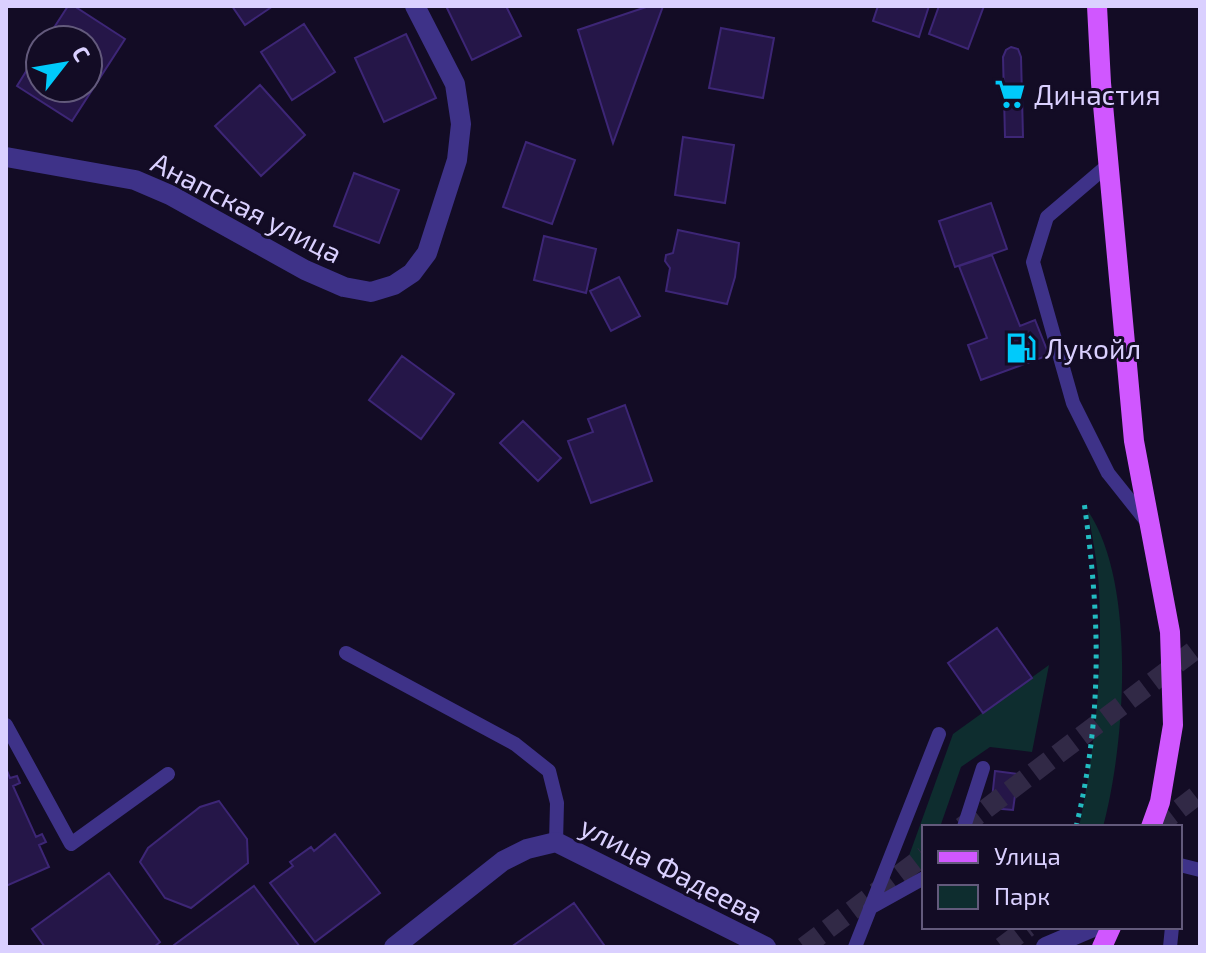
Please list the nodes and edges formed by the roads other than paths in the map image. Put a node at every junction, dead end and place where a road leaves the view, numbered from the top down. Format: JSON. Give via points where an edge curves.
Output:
{"nodes":[{"id":1,"x":415,"y":6,"type":"edge"},
{"id":2,"x":1097,"y":6,"type":"edge"},
{"id":3,"x":6,"y":157,"type":"edge"},
{"id":4,"x":1108,"y":165,"type":"junction"},
{"id":5,"x":1150,"y":526,"type":"junction"},
{"id":6,"x":346,"y":653,"type":"dead end"},
{"id":7,"x":6,"y":725,"type":"edge"},
{"id":8,"x":939,"y":734,"type":"dead end"},
{"id":9,"x":983,"y":768,"type":"dead end"},
{"id":10,"x":168,"y":774,"type":"dead end"},
{"id":11,"x":965,"y":825,"type":"edge"},
{"id":12,"x":1152,"y":825,"type":"edge"},
{"id":13,"x":556,"y":842,"type":"junction"},
{"id":14,"x":922,"y":879,"type":"edge"},
{"id":15,"x":870,"y":908,"type":"junction"},
{"id":16,"x":1088,"y":929,"type":"edge"},
{"id":17,"x":394,"y":947,"type":"edge"},
{"id":18,"x":766,"y":947,"type":"edge"},
{"id":19,"x":855,"y":947,"type":"edge"},
{"id":20,"x":1046,"y":947,"type":"edge"}],
"edges":[{"from":1,"to":3,"type":"street","name":"Анапская улица","via":[[455,84],[461,124],[457,160],[427,253],[394,285],[371,292],[344,287],[135,180]]},
{"from":2,"to":4,"type":"main road"},
{"from":4,"to":5,"type":"main road","via":[[1134,441]]},
{"from":4,"to":5,"type":"lane","via":[[1047,217],[1033,262],[1073,403],[1108,473]]},
{"from":5,"to":12,"type":"main road","via":[[1170,632],[1173,725]]},
{"from":6,"to":13,"type":"lane","via":[[515,744],[549,771],[557,803]]},
{"from":7,"to":10,"type":"lane","via":[[71,844]]},
{"from":8,"to":15,"type":"lane"},
{"from":9,"to":11,"type":"lane"},
{"from":13,"to":17,"type":"street","name":"улица Фадеева","via":[[503,861]]},
{"from":13,"to":18,"type":"street","name":"улица Фадеева"},
{"from":14,"to":15,"type":"lane"},
{"from":15,"to":19,"type":"lane"},
{"from":16,"to":20,"type":"street"}]}
